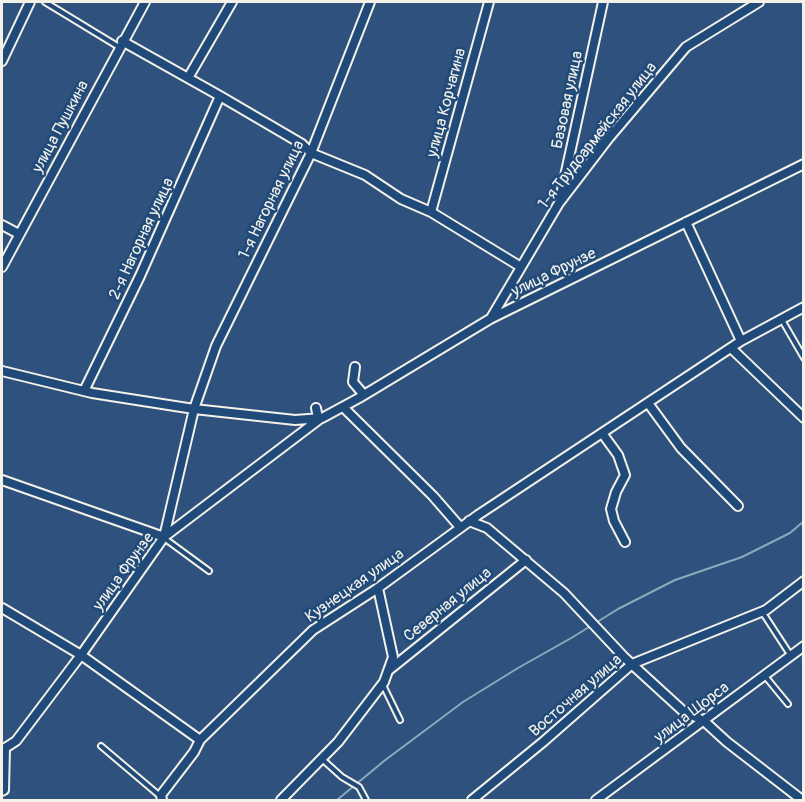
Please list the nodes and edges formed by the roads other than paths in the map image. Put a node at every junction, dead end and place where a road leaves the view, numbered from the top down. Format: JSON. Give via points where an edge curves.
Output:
{"nodes":[{"id":1,"x":30,"y":2,"type":"edge"},
{"id":2,"x":45,"y":2,"type":"edge"},
{"id":3,"x":145,"y":2,"type":"edge"},
{"id":4,"x":232,"y":2,"type":"edge"},
{"id":5,"x":370,"y":2,"type":"edge"},
{"id":6,"x":489,"y":2,"type":"edge"},
{"id":7,"x":603,"y":2,"type":"edge"},
{"id":8,"x":759,"y":2,"type":"edge"},
{"id":9,"x":121,"y":44,"type":"junction"},
{"id":10,"x":2,"y":61,"type":"edge"},
{"id":11,"x":188,"y":78,"type":"junction"},
{"id":12,"x":220,"y":96,"type":"junction"},
{"id":13,"x":311,"y":153,"type":"junction"},
{"id":14,"x":804,"y":164,"type":"edge"},
{"id":15,"x":559,"y":203,"type":"junction"},
{"id":16,"x":431,"y":212,"type":"junction"},
{"id":17,"x":686,"y":222,"type":"junction"},
{"id":18,"x":2,"y":225,"type":"edge"},
{"id":19,"x":19,"y":234,"type":"junction"},
{"id":20,"x":2,"y":267,"type":"edge"},
{"id":21,"x":521,"y":267,"type":"junction"},
{"id":22,"x":804,"y":308,"type":"edge"},
{"id":23,"x":490,"y":319,"type":"junction"},
{"id":24,"x":782,"y":319,"type":"junction"},
{"id":25,"x":741,"y":341,"type":"junction"},
{"id":26,"x":731,"y":348,"type":"junction"},
{"id":27,"x":804,"y":358,"type":"edge"},
{"id":28,"x":355,"y":367,"type":"dead end"},
{"id":29,"x":2,"y":371,"type":"edge"},
{"id":30,"x":84,"y":391,"type":"junction"},
{"id":31,"x":364,"y":395,"type":"junction"},
{"id":32,"x":648,"y":403,"type":"junction"},
{"id":33,"x":344,"y":407,"type":"junction"},
{"id":34,"x":316,"y":408,"type":"dead end"},
{"id":35,"x":194,"y":409,"type":"junction"},
{"id":36,"x":320,"y":418,"type":"junction"},
{"id":37,"x":804,"y":418,"type":"edge"},
{"id":38,"x":602,"y":433,"type":"junction"},
{"id":39,"x":2,"y":480,"type":"edge"},
{"id":40,"x":738,"y":506,"type":"dead end"},
{"id":41,"x":469,"y":521,"type":"junction"},
{"id":42,"x":460,"y":528,"type":"junction"},
{"id":43,"x":164,"y":537,"type":"junction"},
{"id":44,"x":625,"y":542,"type":"dead end"},
{"id":45,"x":526,"y":560,"type":"junction"},
{"id":46,"x":209,"y":571,"type":"dead end"},
{"id":47,"x":804,"y":581,"type":"edge"},
{"id":48,"x":378,"y":588,"type":"junction"},
{"id":49,"x":2,"y":608,"type":"edge"},
{"id":50,"x":763,"y":612,"type":"junction"},
{"id":51,"x":804,"y":646,"type":"edge"},
{"id":52,"x":81,"y":655,"type":"junction"},
{"id":53,"x":791,"y":656,"type":"junction"},
{"id":54,"x":632,"y":664,"type":"junction"},
{"id":55,"x":388,"y":671,"type":"junction"},
{"id":56,"x":765,"y":676,"type":"junction"},
{"id":57,"x":382,"y":684,"type":"junction"},
{"id":58,"x":788,"y":704,"type":"dead end"},
{"id":59,"x":400,"y":720,"type":"dead end"},
{"id":60,"x":704,"y":721,"type":"junction"},
{"id":61,"x":200,"y":740,"type":"junction"},
{"id":62,"x":101,"y":746,"type":"dead end"},
{"id":63,"x":3,"y":749,"type":"edge"},
{"id":64,"x":322,"y":759,"type":"junction"},
{"id":65,"x":2,"y":791,"type":"edge"},
{"id":66,"x":161,"y":799,"type":"edge"},
{"id":67,"x":800,"y":799,"type":"edge"},
{"id":68,"x":281,"y":801,"type":"edge"},
{"id":69,"x":366,"y":801,"type":"edge"},
{"id":70,"x":472,"y":801,"type":"edge"},
{"id":71,"x":596,"y":801,"type":"edge"}],
"edges":[{"from":1,"to":10,"type":"street"},
{"from":2,"to":9,"type":"lane"},
{"from":3,"to":9,"type":"street","name":"улица Пушкина"},
{"from":4,"to":11,"type":"street"},
{"from":5,"to":13,"type":"street","name":"1-я Нагорная улица"},
{"from":6,"to":16,"type":"street","name":"улица Корчагина"},
{"from":7,"to":15,"type":"street","name":"Базовая улица"},
{"from":8,"to":15,"type":"street","name":"1-я Трудоармейская улица","via":[[686,47]]},
{"from":9,"to":11,"type":"street"},
{"from":9,"to":19,"type":"street","name":"улица Пушкина"},
{"from":11,"to":12,"type":"street"},
{"from":12,"to":13,"type":"street"},
{"from":12,"to":30,"type":"street","name":"2-я Нагорная улица"},
{"from":13,"to":16,"type":"street","via":[[364,175],[401,199]]},
{"from":13,"to":35,"type":"street","name":"1-я Нагорная улица","via":[[216,346]]},
{"from":14,"to":17,"type":"street","name":"улица Фрунзе"},
{"from":15,"to":21,"type":"street","name":"1-я Трудоармейская улица"},
{"from":16,"to":21,"type":"street"},
{"from":17,"to":23,"type":"street","name":"улица Фрунзе"},
{"from":17,"to":25,"type":"street"},
{"from":18,"to":19,"type":"street"},
{"from":19,"to":20,"type":"street","name":"улица Пушкина"},
{"from":21,"to":23,"type":"street","name":"1-я Трудоармейская улица"},
{"from":22,"to":24,"type":"street","name":"Кузнецкая улица"},
{"from":23,"to":31,"type":"street","name":"улица Фрунзе"},
{"from":24,"to":25,"type":"street","name":"Кузнецкая улица"},
{"from":24,"to":27,"type":"lane"},
{"from":25,"to":26,"type":"street","name":"Кузнецкая улица"},
{"from":26,"to":32,"type":"street","name":"Кузнецкая улица"},
{"from":26,"to":37,"type":"street"},
{"from":28,"to":31,"type":"street","via":[[353,382]]},
{"from":29,"to":30,"type":"street","name":"улица Фрунзе"},
{"from":30,"to":35,"type":"street","name":"улица Фрунзе"},
{"from":31,"to":33,"type":"street","name":"улица Фрунзе"},
{"from":32,"to":38,"type":"street","name":"Кузнецкая улица"},
{"from":32,"to":40,"type":"street","via":[[681,448]]},
{"from":33,"to":36,"type":"street","name":"улица Фрунзе"},
{"from":33,"to":42,"type":"street"},
{"from":34,"to":36,"type":"street"},
{"from":35,"to":36,"type":"street","name":"улица Фрунзе","via":[[295,420]]},
{"from":35,"to":43,"type":"street","name":"1-я Нагорная улица"},
{"from":36,"to":43,"type":"street","name":"улица Фрунзе"},
{"from":38,"to":41,"type":"street","name":"Кузнецкая улица"},
{"from":38,"to":44,"type":"street","via":[[618,454],[625,475],[611,509]]},
{"from":39,"to":43,"type":"street"},
{"from":41,"to":42,"type":"street","name":"Кузнецкая улица"},
{"from":41,"to":45,"type":"street","via":[[487,528]]},
{"from":42,"to":48,"type":"street","name":"Кузнецкая улица"},
{"from":43,"to":46,"type":"lane"},
{"from":43,"to":52,"type":"street","name":"улица Фрунзе"},
{"from":45,"to":54,"type":"street","via":[[564,593]]},
{"from":45,"to":55,"type":"street","name":"Северная улица"},
{"from":47,"to":50,"type":"street","name":"Восточная улица"},
{"from":48,"to":55,"type":"street","name":"Северная улица","via":[[393,657]]},
{"from":48,"to":61,"type":"street","name":"Кузнецкая улица","via":[[314,630]]},
{"from":49,"to":52,"type":"street"},
{"from":50,"to":53,"type":"lane"},
{"from":50,"to":54,"type":"street","name":"Восточная улица"},
{"from":51,"to":53,"type":"street","name":"улица Щорса"},
{"from":52,"to":61,"type":"street"},
{"from":52,"to":63,"type":"street","name":"улица Фрунзе","via":[[16,741]]},
{"from":53,"to":56,"type":"street","name":"улица Щорса"},
{"from":54,"to":60,"type":"street","via":[[683,711]]},
{"from":54,"to":70,"type":"street","name":"Восточная улица"},
{"from":55,"to":57,"type":"street","name":"Северная улица"},
{"from":56,"to":58,"type":"lane"},
{"from":56,"to":60,"type":"street","name":"улица Щорса"},
{"from":57,"to":59,"type":"lane"},
{"from":57,"to":64,"type":"street","name":"Северная улица"},
{"from":60,"to":67,"type":"street"},
{"from":60,"to":71,"type":"street","name":"улица Щорса"},
{"from":61,"to":66,"type":"street","name":"Кузнецкая улица"},
{"from":62,"to":66,"type":"lane"},
{"from":63,"to":65,"type":"street","name":"улица Фрунзе"},
{"from":64,"to":68,"type":"street","name":"Северная улица"},
{"from":64,"to":69,"type":"lane","via":[[360,788]]}]}
